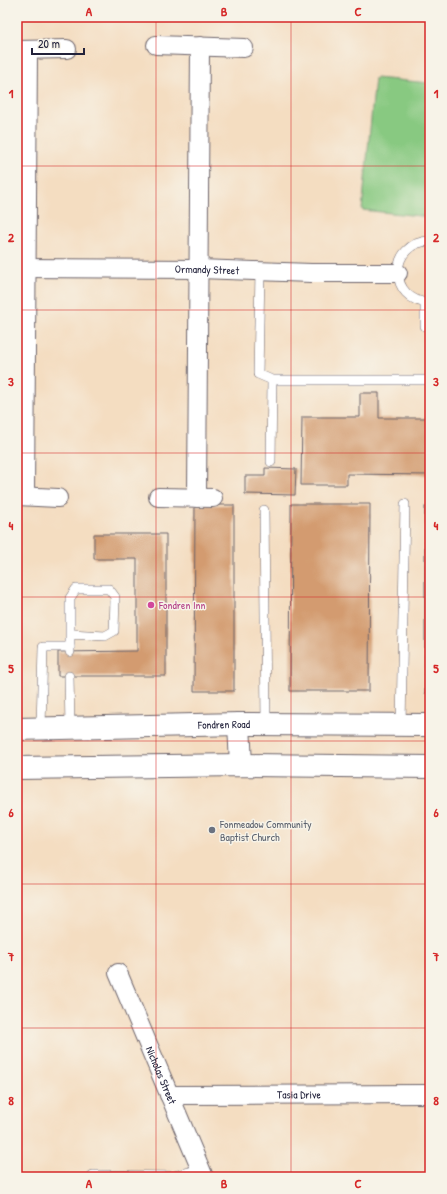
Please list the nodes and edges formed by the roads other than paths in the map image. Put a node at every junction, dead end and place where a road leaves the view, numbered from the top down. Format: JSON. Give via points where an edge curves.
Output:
{"nodes":[{"id":1,"x":156,"y":46,"type":"dead end"},
{"id":2,"x":200,"y":46,"type":"junction"},
{"id":3,"x":244,"y":48,"type":"dead end"},
{"id":4,"x":67,"y":49,"type":"dead end"},
{"id":5,"x":22,"y":50,"type":"edge"},
{"id":6,"x":430,"y":241,"type":"edge"},
{"id":7,"x":22,"y":268,"type":"edge"},
{"id":8,"x":199,"y":269,"type":"junction"},
{"id":9,"x":260,"y":272,"type":"junction"},
{"id":10,"x":398,"y":273,"type":"junction"},
{"id":11,"x":427,"y":303,"type":"edge"},
{"id":12,"x":425,"y":326,"type":"dead end"},
{"id":13,"x":272,"y":380,"type":"junction"},
{"id":14,"x":430,"y":380,"type":"edge"},
{"id":15,"x":271,"y":462,"type":"dead end"},
{"id":16,"x":21,"y":496,"type":"edge"},
{"id":17,"x":158,"y":497,"type":"dead end"},
{"id":18,"x":58,"y":498,"type":"dead end"},
{"id":19,"x":405,"y":504,"type":"dead end"},
{"id":20,"x":264,"y":510,"type":"dead end"},
{"id":21,"x":70,"y":634,"type":"junction"},
{"id":22,"x":69,"y":676,"type":"dead end"},
{"id":23,"x":239,"y":724,"type":"junction"},
{"id":24,"x":266,"y":724,"type":"junction"},
{"id":25,"x":401,"y":725,"type":"junction"},
{"id":26,"x":430,"y":725,"type":"edge"},
{"id":27,"x":70,"y":727,"type":"junction"},
{"id":28,"x":41,"y":728,"type":"junction"},
{"id":29,"x":17,"y":729,"type":"edge"},
{"id":30,"x":241,"y":766,"type":"junction"},
{"id":31,"x":430,"y":767,"type":"edge"},
{"id":32,"x":17,"y":768,"type":"edge"},
{"id":33,"x":118,"y":973,"type":"dead end"},
{"id":34,"x":430,"y":1094,"type":"edge"},
{"id":35,"x":169,"y":1095,"type":"junction"},
{"id":36,"x":202,"y":1173,"type":"edge"},
{"id":37,"x":90,"y":1177,"type":"edge"}],
"edges":[{"from":1,"to":2,"type":"street"},
{"from":2,"to":3,"type":"street"},
{"from":2,"to":8,"type":"street"},
{"from":4,"to":5,"type":"street"},
{"from":5,"to":7,"type":"street"},
{"from":6,"to":10,"type":"lane","via":[[410,247],[399,263]]},
{"from":7,"to":8,"type":"street","name":"Ormandy Street"},
{"from":7,"to":16,"type":"street"},
{"from":8,"to":9,"type":"street","name":"Ormandy Street"},
{"from":8,"to":17,"type":"street","via":[[205,498]]},
{"from":9,"to":10,"type":"street","name":"Ormandy Street"},
{"from":9,"to":13,"type":"lane","via":[[258,374]]},
{"from":10,"to":11,"type":"lane","via":[[404,292],[412,299]]},
{"from":11,"to":12,"type":"lane"},
{"from":13,"to":14,"type":"lane"},
{"from":13,"to":15,"type":"lane"},
{"from":16,"to":18,"type":"street"},
{"from":19,"to":25,"type":"lane"},
{"from":20,"to":24,"type":"lane"},
{"from":21,"to":21,"type":"lane","via":[[70,598],[76,589],[109,589],[115,597],[114,631],[105,636]]},
{"from":21,"to":28,"type":"lane","via":[[70,649],[43,647]]},
{"from":22,"to":27,"type":"lane"},
{"from":23,"to":24,"type":"main road","name":"Fondren Road"},
{"from":23,"to":27,"type":"main road","name":"Fondren Road"},
{"from":23,"to":30,"type":"main road"},
{"from":24,"to":25,"type":"main road","name":"Fondren Road"},
{"from":25,"to":26,"type":"main road","name":"Fondren Road"},
{"from":27,"to":28,"type":"main road","name":"Fondren Road"},
{"from":28,"to":29,"type":"main road","name":"Fondren Road"},
{"from":30,"to":31,"type":"main road"},
{"from":30,"to":32,"type":"main road"},
{"from":33,"to":35,"type":"street","name":"Nicholas Street"},
{"from":34,"to":35,"type":"street","name":"Tasia Drive"},
{"from":35,"to":36,"type":"street","name":"Nicholas Street"},
{"from":36,"to":37,"type":"lane"}]}
